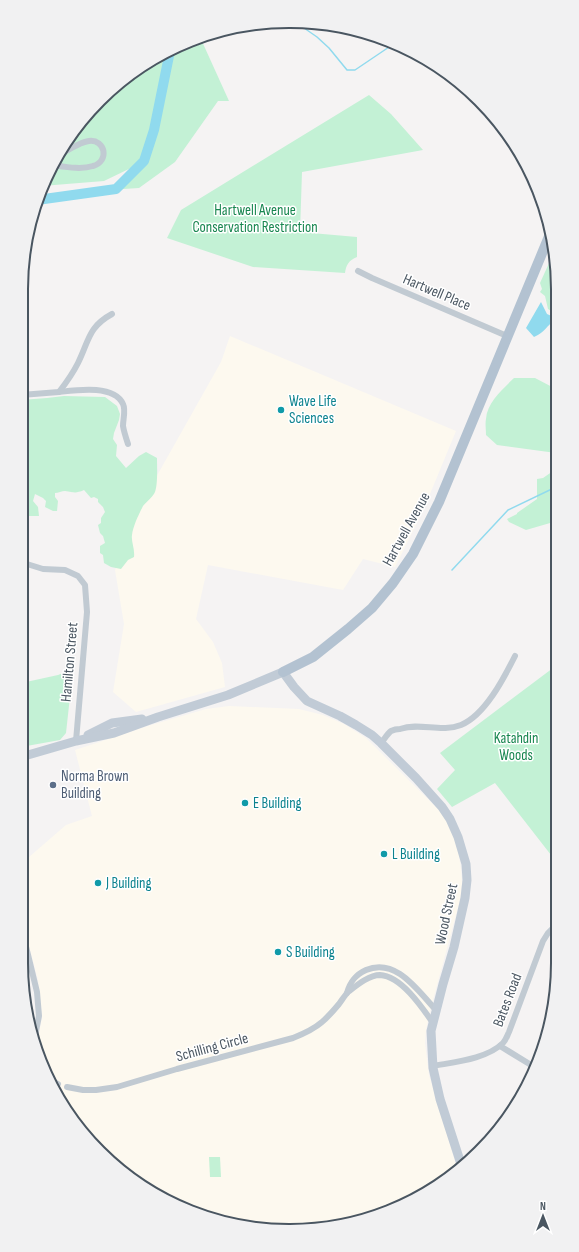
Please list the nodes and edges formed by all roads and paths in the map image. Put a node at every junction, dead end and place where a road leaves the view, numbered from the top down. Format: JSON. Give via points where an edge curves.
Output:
{"nodes":[{"id":1,"x":68,"y":150,"type":"edge"},
{"id":2,"x":59,"y":166,"type":"edge"},
{"id":3,"x":547,"y":242,"type":"edge"},
{"id":4,"x":358,"y":271,"type":"dead end"},
{"id":5,"x":112,"y":314,"type":"dead end"},
{"id":6,"x":507,"y":336,"type":"junction"},
{"id":7,"x":59,"y":392,"type":"junction"},
{"id":8,"x":28,"y":394,"type":"edge"},
{"id":9,"x":128,"y":444,"type":"dead end"},
{"id":10,"x":28,"y":564,"type":"edge"},
{"id":11,"x":515,"y":656,"type":"dead end"},
{"id":12,"x":283,"y":672,"type":"junction"},
{"id":13,"x":158,"y":717,"type":"junction"},
{"id":14,"x":76,"y":741,"type":"junction"},
{"id":15,"x":381,"y":743,"type":"junction"},
{"id":16,"x":28,"y":755,"type":"edge"},
{"id":17,"x":551,"y":930,"type":"edge"},
{"id":18,"x":28,"y":955,"type":"edge"},
{"id":19,"x":347,"y":993,"type":"junction"},
{"id":20,"x":436,"y":1010,"type":"junction"},
{"id":21,"x":433,"y":1023,"type":"junction"},
{"id":22,"x":37,"y":1028,"type":"edge"},
{"id":23,"x":500,"y":1046,"type":"junction"},
{"id":24,"x":530,"y":1065,"type":"edge"},
{"id":25,"x":433,"y":1066,"type":"junction"},
{"id":26,"x":67,"y":1087,"type":"dead end"},
{"id":27,"x":461,"y":1160,"type":"edge"}],
"edges":[{"from":1,"to":2,"type":"street","via":[[90,140],[99,143],[104,152],[101,161],[93,166]]},
{"from":3,"to":6,"type":"main road","name":"Hartwell Avenue"},
{"from":4,"to":6,"type":"street","name":"Hartwell Place"},
{"from":5,"to":7,"type":"street","via":[[102,319],[89,336],[78,363]]},
{"from":6,"to":12,"type":"main road","name":"Hartwell Avenue","via":[[439,502],[413,554],[393,583],[358,621],[313,657]]},
{"from":7,"to":8,"type":"street"},
{"from":7,"to":9,"type":"street","via":[[101,390],[116,396],[123,404]]},
{"from":10,"to":14,"type":"street","name":"Hamilton Street","via":[[43,569],[65,570],[78,576],[85,585],[87,612]]},
{"from":11,"to":15,"type":"street","via":[[492,698],[475,716],[462,725],[449,729],[406,727],[391,732]]},
{"from":12,"to":13,"type":"street","name":"Hartwell Avenue","via":[[228,695]]},
{"from":12,"to":15,"type":"street","name":"Wood Street","via":[[307,701],[356,725]]},
{"from":13,"to":14,"type":"street","name":"Hartwell Avenue","via":[[114,733]]},
{"from":13,"to":14,"type":"street","name":"Hartwell Avenue","via":[[112,723]]},
{"from":14,"to":16,"type":"street"},
{"from":15,"to":20,"type":"street","name":"Wood Street","via":[[442,806],[458,836],[466,864],[467,880],[462,915]]},
{"from":17,"to":23,"type":"street","name":"Bates Road","via":[[543,940],[509,1032]]},
{"from":18,"to":22,"type":"street","via":[[37,992],[39,1016]]},
{"from":19,"to":20,"type":"street","name":"Schilling Circle","via":[[352,980],[359,973],[378,967],[387,968],[408,980]]},
{"from":19,"to":21,"type":"street","name":"Schilling Circle","via":[[370,977],[389,977],[407,990]]},
{"from":19,"to":26,"type":"street","name":"Schilling Circle","via":[[322,1022],[293,1038],[117,1087],[83,1090]]},
{"from":20,"to":21,"type":"street","name":"Wood Street"},
{"from":21,"to":25,"type":"street","name":"Wood Street"},
{"from":23,"to":24,"type":"street"},
{"from":23,"to":25,"type":"street","name":"Bates Road","via":[[472,1058]]},
{"from":25,"to":27,"type":"street","name":"Wood Street","via":[[440,1099]]}]}
